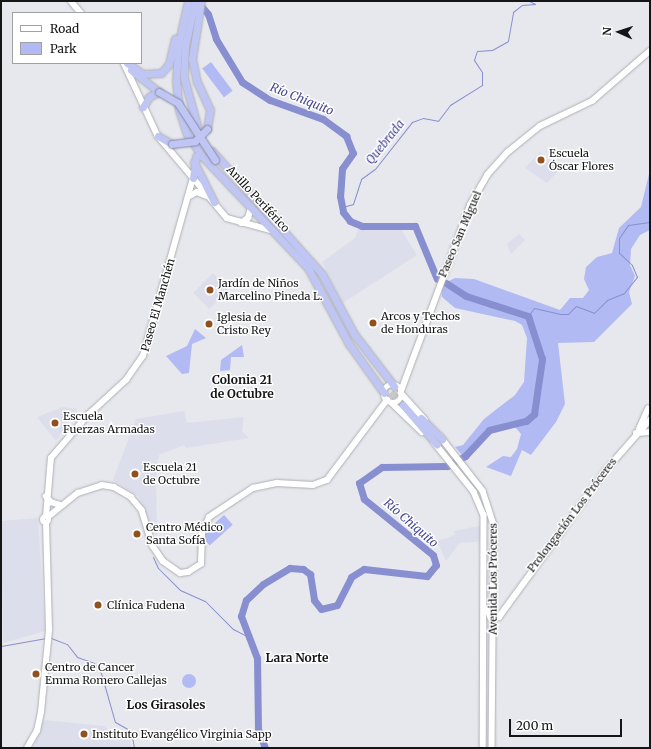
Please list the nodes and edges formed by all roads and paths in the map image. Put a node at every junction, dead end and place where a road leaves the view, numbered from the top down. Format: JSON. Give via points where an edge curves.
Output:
{"nodes":[{"id":1,"x":71,"y":1,"type":"edge"},
{"id":2,"x":188,"y":1,"type":"edge"},
{"id":3,"x":195,"y":1,"type":"edge"},
{"id":4,"x":201,"y":1,"type":"edge"},
{"id":5,"x":195,"y":10,"type":"junction"},
{"id":6,"x":80,"y":12,"type":"edge"},
{"id":7,"x":182,"y":23,"type":"junction"},
{"id":8,"x":650,"y":51,"type":"edge"},
{"id":9,"x":125,"y":64,"type":"edge"},
{"id":10,"x":126,"y":64,"type":"edge"},
{"id":11,"x":127,"y":64,"type":"edge"},
{"id":12,"x":159,"y":92,"type":"junction"},
{"id":13,"x":143,"y":107,"type":"junction"},
{"id":14,"x":158,"y":136,"type":"junction"},
{"id":15,"x":193,"y":178,"type":"junction"},
{"id":16,"x":239,"y":184,"type":"junction"},
{"id":17,"x":201,"y":188,"type":"junction"},
{"id":18,"x":190,"y":190,"type":"junction"},
{"id":19,"x":188,"y":198,"type":"junction"},
{"id":20,"x":212,"y":200,"type":"junction"},
{"id":21,"x":252,"y":208,"type":"junction"},
{"id":22,"x":241,"y":223,"type":"junction"},
{"id":23,"x":272,"y":231,"type":"junction"},
{"id":24,"x":322,"y":274,"type":"junction"},
{"id":25,"x":321,"y":287,"type":"junction"},
{"id":26,"x":404,"y":375,"type":"junction"},
{"id":27,"x":395,"y":386,"type":"junction"},
{"id":28,"x":401,"y":392,"type":"junction"},
{"id":29,"x":388,"y":399,"type":"junction"},
{"id":30,"x":649,"y":407,"type":"edge"},
{"id":31,"x":650,"y":419,"type":"edge"},
{"id":32,"x":637,"y":431,"type":"junction"},
{"id":33,"x":650,"y":432,"type":"edge"},
{"id":34,"x":442,"y":439,"type":"junction"},
{"id":35,"x":440,"y":448,"type":"junction"},
{"id":36,"x":46,"y":495,"type":"junction"},
{"id":37,"x":60,"y":505,"type":"junction"},
{"id":38,"x":47,"y":517,"type":"junction"},
{"id":39,"x":494,"y":597,"type":"junction"},
{"id":40,"x":485,"y":600,"type":"junction"},
{"id":41,"x":507,"y":601,"type":"junction"},
{"id":42,"x":494,"y":619,"type":"junction"},
{"id":43,"x":27,"y":748,"type":"edge"},
{"id":44,"x":484,"y":748,"type":"edge"},
{"id":45,"x":492,"y":748,"type":"edge"}],
"edges":[{"from":1,"to":6,"type":"street"},
{"from":2,"to":7,"type":"highway","name":"Anillo Periférico"},
{"from":3,"to":5,"type":"highway","name":"Anillo Periférico"},
{"from":4,"to":5,"type":"highway"},
{"from":5,"to":14,"type":"highway","bridge":true,"via":[[192,59],[197,82],[207,102],[210,117],[207,129],[191,143],[172,144]]},
{"from":5,"to":16,"type":"highway","name":"Anillo Periférico","via":[[184,60],[187,99],[200,134]]},
{"from":7,"to":11,"type":"highway","via":[[168,64],[161,73],[143,74]]},
{"from":7,"to":21,"type":"highway","name":"Anillo Periférico","via":[[176,81],[182,124],[202,156]]},
{"from":8,"to":26,"type":"street","name":"Paseo San Miguel","via":[[592,101],[540,126],[508,152],[487,175],[470,205]]},
{"from":9,"to":13,"type":"street"},
{"from":10,"to":12,"type":"highway","via":[[136,76]]},
{"from":12,"to":13,"type":"highway","via":[[149,96]]},
{"from":12,"to":16,"type":"highway","bridge":true,"via":[[178,104],[215,160]]},
{"from":13,"to":14,"type":"street"},
{"from":14,"to":15,"type":"street"},
{"from":15,"to":17,"type":"street"},
{"from":15,"to":18,"type":"street","name":"Paseo El Manchén"},
{"from":15,"to":20,"type":"highway","via":[[195,159]]},
{"from":16,"to":24,"type":"highway","name":"Anillo Periférico"},
{"from":17,"to":18,"type":"street"},
{"from":17,"to":20,"type":"street"},
{"from":18,"to":19,"type":"street","name":"Paseo El Manchén"},
{"from":19,"to":20,"type":"street","via":[[197,192]]},
{"from":19,"to":36,"type":"street","name":"Paseo El Manchén","via":[[143,356],[126,380],[59,446],[47,471]]},
{"from":20,"to":22,"type":"street","via":[[227,218]]},
{"from":21,"to":22,"type":"street","via":[[248,218]]},
{"from":21,"to":23,"type":"highway","name":"Anillo Periférico"},
{"from":22,"to":23,"type":"street"},
{"from":23,"to":25,"type":"highway","name":"Anillo Periférico","via":[[308,268]]},
{"from":24,"to":25,"type":"highway","via":[[356,340],[385,382],[354,348]]},
{"from":24,"to":27,"type":"highway","name":"Anillo Periférico","via":[[354,334]]},
{"from":25,"to":29,"type":"highway","name":"Anillo Periférico","via":[[349,344]]},
{"from":26,"to":27,"type":"street","name":"Paseo San Miguel"},
{"from":26,"to":28,"type":"street","name":"Paseo San Miguel"},
{"from":27,"to":28,"type":"street","name":"Avenida Los Próceres"},
{"from":27,"to":29,"type":"street","name":"Paseo San Miguel"},
{"from":28,"to":29,"type":"street","via":[[399,400]]},
{"from":28,"to":34,"type":"street","name":"Avenida Los Próceres"},
{"from":29,"to":35,"type":"street","name":"Avenida Los Próceres"},
{"from":29,"to":37,"type":"street","via":[[327,480],[313,485],[277,483],[253,488],[209,517],[202,533],[200,564],[188,572],[180,573],[162,561],[153,546],[142,510],[121,490],[98,485]]},
{"from":30,"to":31,"type":"street"},
{"from":30,"to":32,"type":"street","name":"Prolongación Los Próceres"},
{"from":31,"to":32,"type":"street","name":"Prolongación Los Próceres"},
{"from":32,"to":33,"type":"street"},
{"from":32,"to":41,"type":"street","name":"Prolongación Los Próceres"},
{"from":34,"to":35,"type":"highway","via":[[404,404]]},
{"from":34,"to":39,"type":"street","name":"Avenida Los Próceres","via":[[470,473],[491,508],[494,524]]},
{"from":35,"to":40,"type":"street","name":"Avenida Los Próceres","via":[[464,477],[484,515]]},
{"from":36,"to":37,"type":"street","via":[[50,502]]},
{"from":36,"to":38,"type":"street","name":"Paseo El Manchén"},
{"from":37,"to":38,"type":"street"},
{"from":38,"to":43,"type":"street","via":[[49,638],[37,731]]},
{"from":39,"to":41,"type":"street","via":[[500,602]]},
{"from":39,"to":42,"type":"street","name":"Avenida Los Próceres"},
{"from":40,"to":42,"type":"street","via":[[489,616]]},
{"from":40,"to":44,"type":"street","name":"Avenida Los Próceres"},
{"from":41,"to":42,"type":"street","name":"Prolongación Los Próceres"},
{"from":42,"to":45,"type":"street","name":"Avenida Los Próceres"}]}
